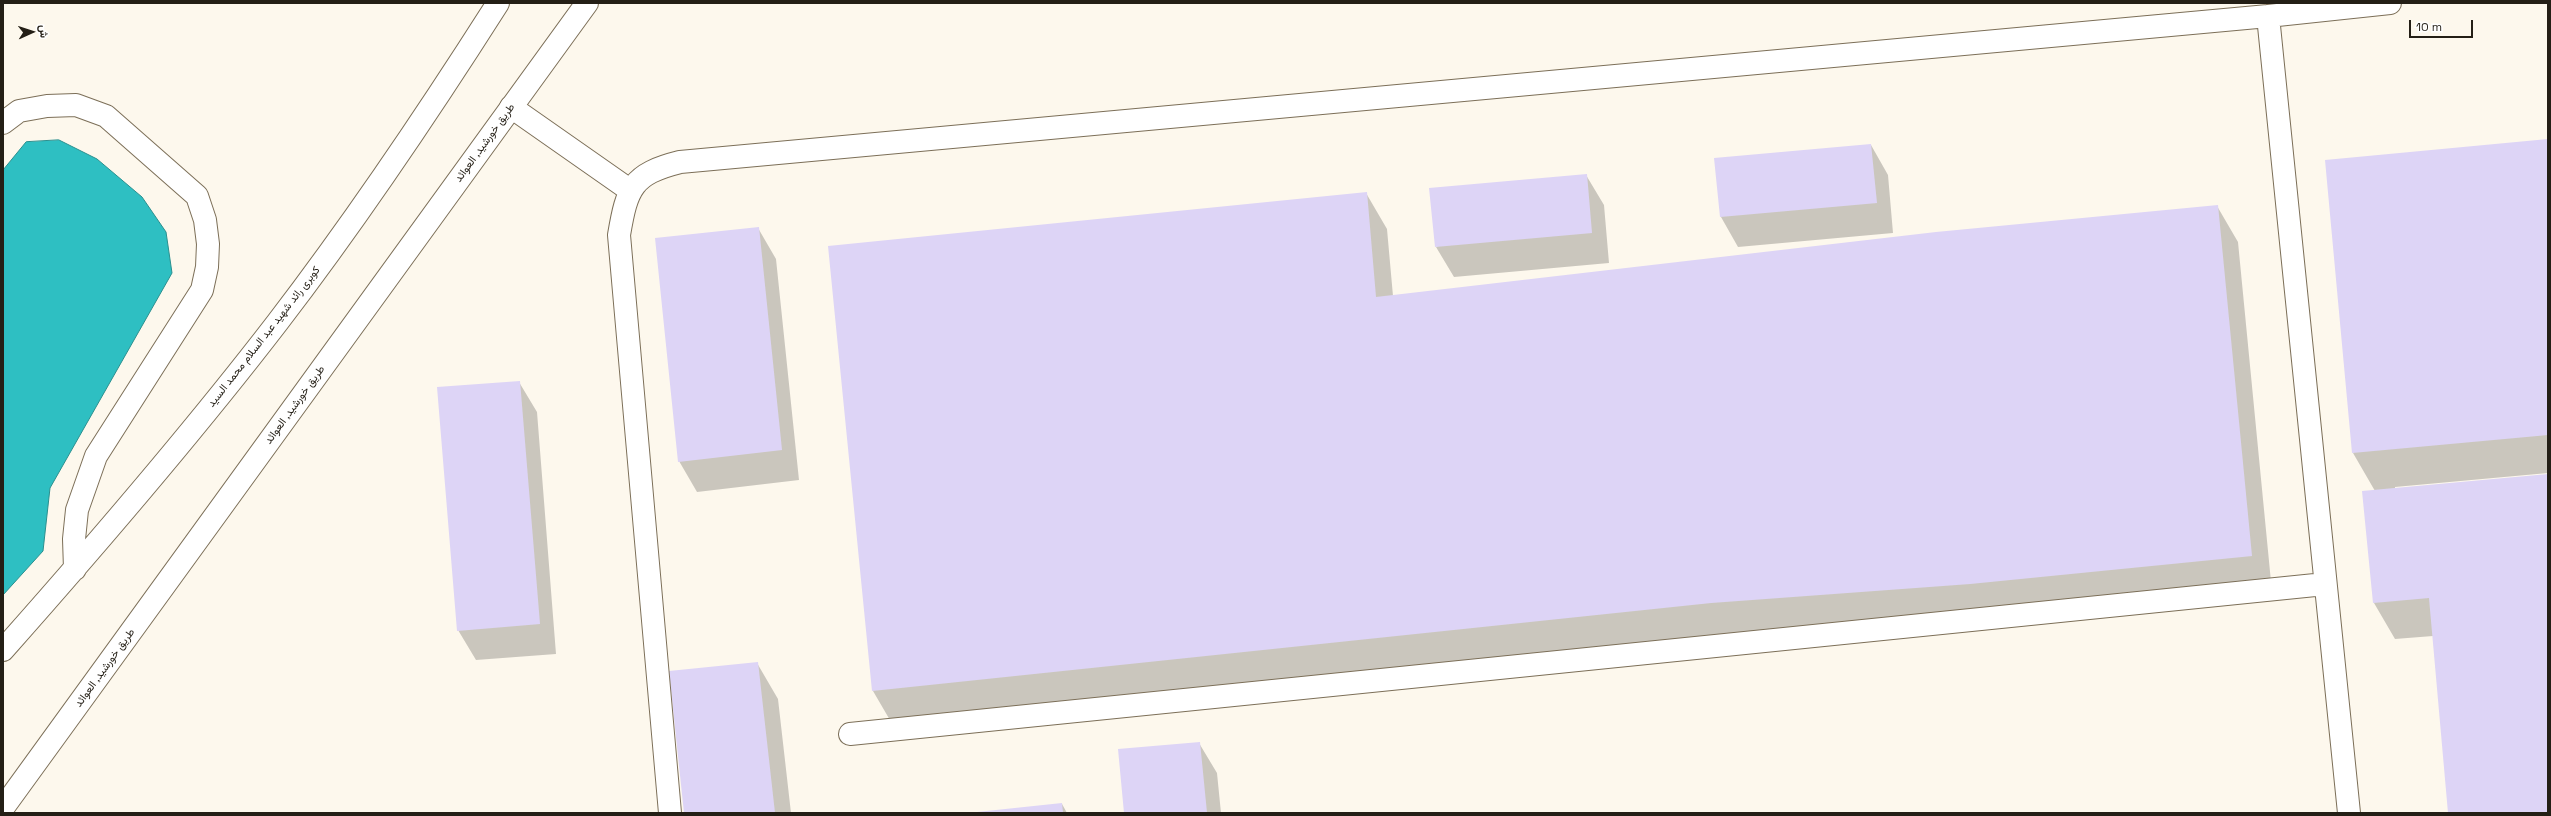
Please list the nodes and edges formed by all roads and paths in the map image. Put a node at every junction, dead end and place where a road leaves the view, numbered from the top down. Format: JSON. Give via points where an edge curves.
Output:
{"nodes":[{"id":1,"x":498,"y":3,"type":"edge"},
{"id":2,"x":587,"y":3,"type":"edge"},
{"id":3,"x":2390,"y":3,"type":"edge"},
{"id":4,"x":2268,"y":16,"type":"junction"},
{"id":5,"x":511,"y":107,"type":"junction"},
{"id":6,"x":3,"y":123,"type":"edge"},
{"id":7,"x":631,"y":191,"type":"junction"},
{"id":8,"x":75,"y":568,"type":"junction"},
{"id":9,"x":2325,"y":584,"type":"junction"},
{"id":10,"x":3,"y":650,"type":"edge"},
{"id":11,"x":850,"y":734,"type":"dead end"},
{"id":12,"x":3,"y":808,"type":"edge"},
{"id":13,"x":670,"y":813,"type":"edge"},
{"id":14,"x":2349,"y":813,"type":"edge"}],
"edges":[{"from":1,"to":8,"type":"main road","name":"كوبرى رائد شهيد عبد السلام محمد السيد","via":[[439,97],[369,198],[277,322],[189,434]]},
{"from":2,"to":5,"type":"main road","name":"طريق خورشيد, العوائد"},
{"from":3,"to":4,"type":"main road"},
{"from":4,"to":7,"type":"main road","via":[[680,162],[662,166],[638,180]]},
{"from":4,"to":9,"type":"main road"},
{"from":5,"to":7,"type":"main road"},
{"from":5,"to":12,"type":"main road","name":"طريق خورشيد, العوائد"},
{"from":6,"to":8,"type":"main road","via":[[18,111],[47,106],[76,105],[106,116],[197,196],[205,220],[207,267],[202,290],[96,456],[77,510]]},
{"from":7,"to":13,"type":"main road","via":[[625,200],[619,235]]},
{"from":8,"to":10,"type":"main road","name":"كوبرى رائد شهيد عبد السلام محمد السيد"},
{"from":9,"to":11,"type":"main road"},
{"from":9,"to":14,"type":"main road"}]}
